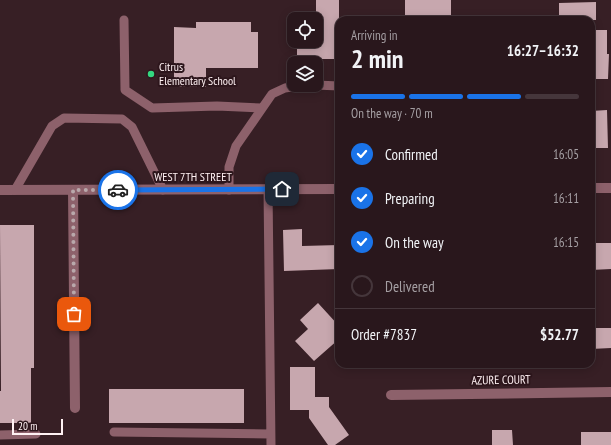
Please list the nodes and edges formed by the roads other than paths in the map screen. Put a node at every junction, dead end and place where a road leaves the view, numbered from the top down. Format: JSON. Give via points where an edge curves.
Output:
{"nodes":[{"id":1,"x":124,"y":20,"type":"dead end"},
{"id":2,"x":323,"y":85,"type":"edge"},
{"id":3,"x":335,"y":86,"type":"edge"},
{"id":4,"x":287,"y":88,"type":"edge"},
{"id":5,"x":262,"y":108,"type":"junction"},
{"id":6,"x":595,"y":188,"type":"edge"},
{"id":7,"x":611,"y":188,"type":"edge"},
{"id":8,"x":268,"y":189,"type":"junction"},
{"id":9,"x":335,"y":189,"type":"edge"},
{"id":10,"x":0,"y":190,"type":"edge"},
{"id":11,"x":15,"y":190,"type":"junction"},
{"id":12,"x":73,"y":190,"type":"junction"},
{"id":13,"x":163,"y":190,"type":"junction"},
{"id":14,"x":229,"y":190,"type":"junction"},
{"id":15,"x":611,"y":392,"type":"edge"},
{"id":16,"x":391,"y":394,"type":"dead end"},
{"id":17,"x":75,"y":408,"type":"dead end"},
{"id":18,"x":114,"y":432,"type":"dead end"},
{"id":19,"x":0,"y":434,"type":"edge"},
{"id":20,"x":36,"y":434,"type":"dead end"},
{"id":21,"x":270,"y":434,"type":"junction"},
{"id":22,"x":270,"y":445,"type":"edge"}],
"edges":[{"from":1,"to":5,"type":"lane","via":[[125,90],[152,108]]},
{"from":2,"to":3,"type":"lane"},
{"from":4,"to":5,"type":"lane","via":[[272,94]]},
{"from":5,"to":14,"type":"lane","via":[[236,146],[229,167]]},
{"from":6,"to":7,"type":"street"},
{"from":8,"to":9,"type":"street","name":"WEST 7TH STREET"},
{"from":8,"to":14,"type":"street","name":"WEST 7TH STREET"},
{"from":8,"to":21,"type":"lane"},
{"from":10,"to":11,"type":"street","name":"WEST 7TH STREET"},
{"from":11,"to":12,"type":"street","name":"WEST 7TH STREET"},
{"from":11,"to":13,"type":"lane","via":[[52,126],[64,118],[122,118],[132,127]]},
{"from":12,"to":13,"type":"street","name":"WEST 7TH STREET"},
{"from":12,"to":17,"type":"street"},
{"from":13,"to":14,"type":"street","name":"WEST 7TH STREET"},
{"from":15,"to":16,"type":"street","name":"AZURE COURT"},
{"from":18,"to":21,"type":"lane"},
{"from":19,"to":20,"type":"lane"},
{"from":21,"to":22,"type":"lane"}]}
